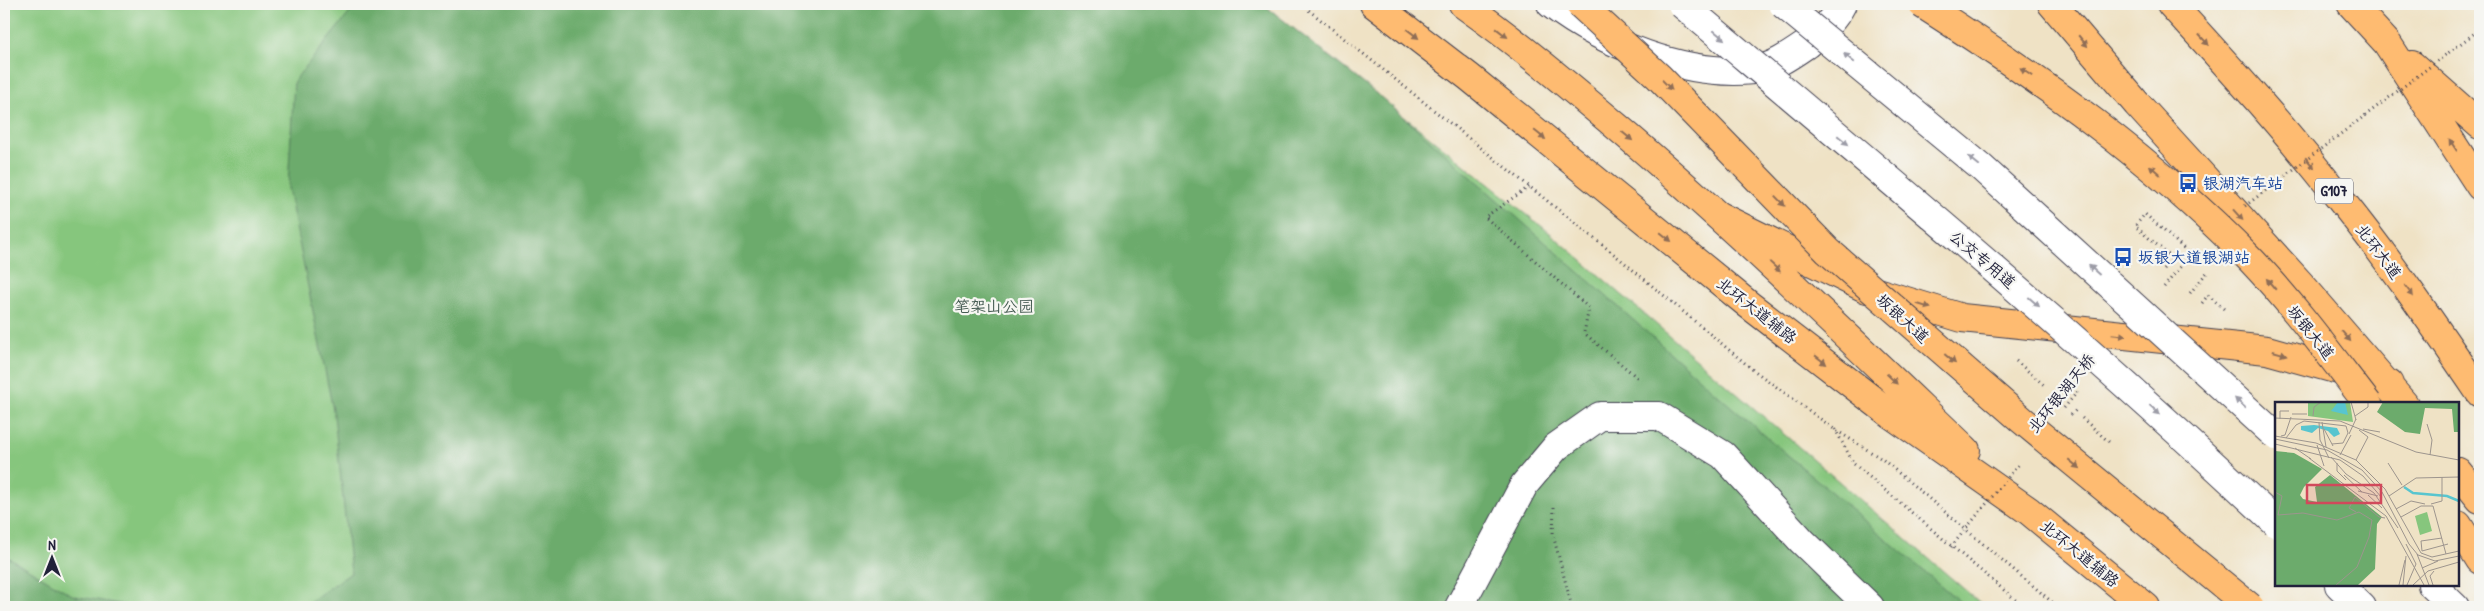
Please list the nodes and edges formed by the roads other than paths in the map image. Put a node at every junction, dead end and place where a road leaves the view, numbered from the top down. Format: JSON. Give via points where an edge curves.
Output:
{"nodes":[{"id":1,"x":1374,"y":4,"type":"edge"},
{"id":2,"x":1463,"y":4,"type":"edge"},
{"id":3,"x":1551,"y":4,"type":"edge"},
{"id":4,"x":1580,"y":4,"type":"edge"},
{"id":5,"x":1682,"y":4,"type":"edge"},
{"id":6,"x":1783,"y":4,"type":"edge"},
{"id":7,"x":1842,"y":4,"type":"edge"},
{"id":8,"x":1922,"y":4,"type":"edge"},
{"id":9,"x":2052,"y":4,"type":"edge"},
{"id":10,"x":2171,"y":4,"type":"edge"},
{"id":11,"x":2351,"y":4,"type":"edge"},
{"id":12,"x":2387,"y":43,"type":"junction"},
{"id":13,"x":2480,"y":125,"type":"edge"},
{"id":14,"x":2480,"y":186,"type":"edge"},
{"id":15,"x":1719,"y":216,"type":"junction"},
{"id":16,"x":2480,"y":392,"type":"edge"},
{"id":17,"x":2396,"y":394,"type":"edge"},
{"id":18,"x":2366,"y":402,"type":"edge"},
{"id":19,"x":2275,"y":435,"type":"edge"},
{"id":20,"x":2459,"y":473,"type":"edge"},
{"id":21,"x":2480,"y":499,"type":"edge"},
{"id":22,"x":2029,"y":512,"type":"junction"},
{"id":23,"x":2275,"y":522,"type":"edge"},
{"id":24,"x":2459,"y":527,"type":"edge"},
{"id":25,"x":2480,"y":560,"type":"edge"},
{"id":26,"x":2340,"y":586,"type":"edge"},
{"id":27,"x":2433,"y":586,"type":"edge"},
{"id":28,"x":1459,"y":607,"type":"edge"},
{"id":29,"x":1870,"y":607,"type":"edge"},
{"id":30,"x":2146,"y":607,"type":"edge"},
{"id":31,"x":2250,"y":607,"type":"edge"},
{"id":32,"x":2362,"y":607,"type":"edge"},
{"id":33,"x":2455,"y":607,"type":"edge"}],
"edges":[{"from":1,"to":22,"type":"main road","name":"北环大道辅路","one_way":true,"via":[[1470,77],[1749,305],[1892,415]]},
{"from":2,"to":15,"type":"main road","one_way":true,"via":[[1570,87]]},
{"from":3,"to":7,"type":"street","via":[[1615,43],[1663,60],[1711,69],[1754,70],[1786,60],[1814,38]]},
{"from":4,"to":31,"type":"main road","name":"坂银大道","one_way":true,"bridge":true,"via":[[1660,77],[1828,251],[2037,433]]},
{"from":5,"to":23,"type":"street","name":"公交专用道","one_way":true,"bridge":true,"via":[[2029,298]]},
{"from":19,"to":6,"type":"street","one_way":true,"bridge":true,"via":[[1982,168]]},
{"from":18,"to":8,"type":"main road","name":"坂银大道","one_way":true,"bridge":true,"via":[[2252,261],[2197,207],[2073,104]]},
{"from":9,"to":17,"type":"main road","one_way":true},
{"from":10,"to":16,"type":"main road","name":"北环大道","number":"G107","one_way":true,"via":[[2233,71],[2341,199]]},
{"from":11,"to":12,"type":"main road"},
{"from":12,"to":13,"type":"main road"},
{"from":14,"to":12,"type":"main road","one_way":true},
{"from":15,"to":17,"type":"main road","one_way":true,"via":[[1866,288],[1962,318],[2267,350]]},
{"from":15,"to":22,"type":"main road","one_way":true},
{"from":20,"to":21,"type":"main road"},
{"from":22,"to":30,"type":"main road","name":"北环大道辅路"},
{"from":24,"to":25,"type":"main road"},
{"from":26,"to":32,"type":"street"},
{"from":27,"to":33,"type":"street"},
{"from":28,"to":29,"type":"street","via":[[1524,485],[1556,447],[1600,416],[1660,416],[1723,455],[1802,541]]}]}
